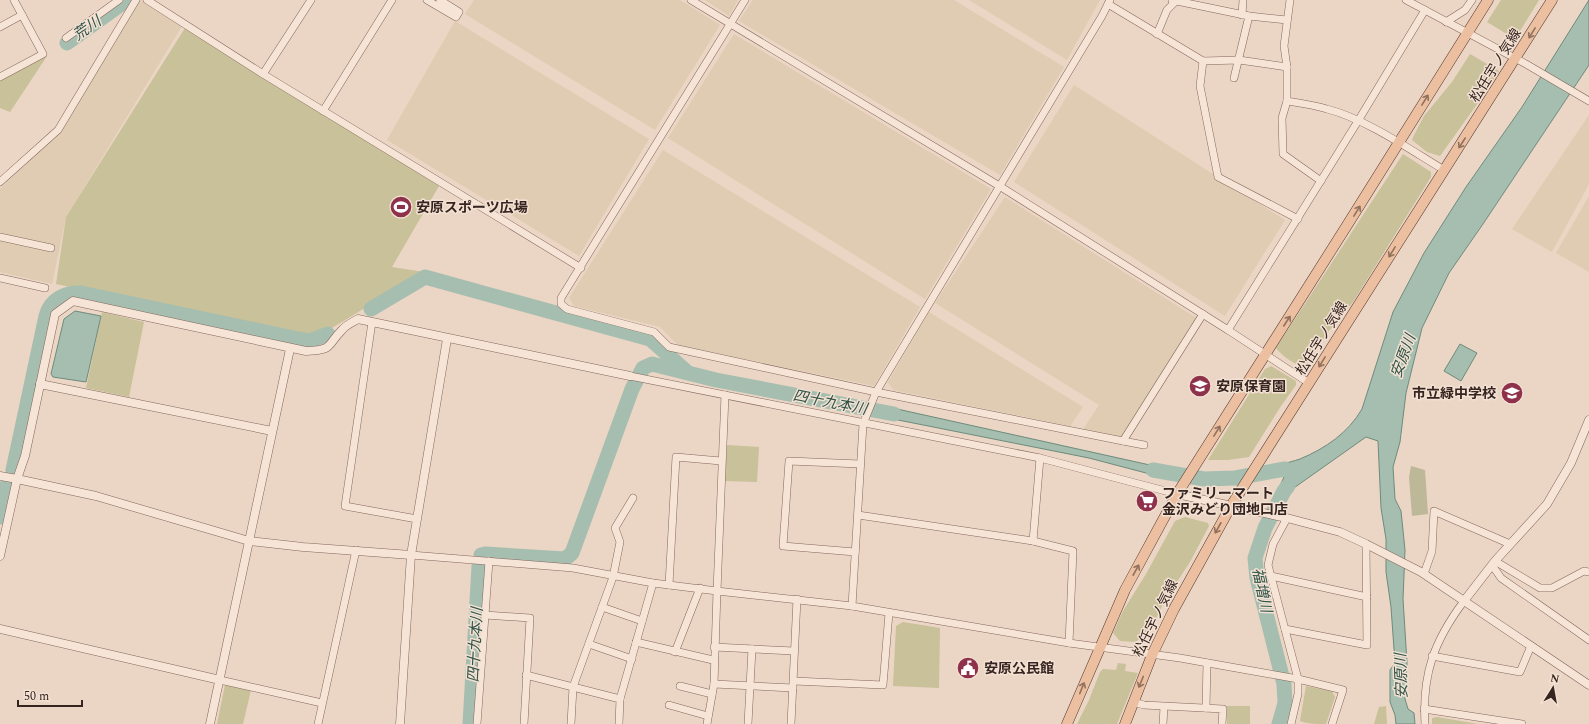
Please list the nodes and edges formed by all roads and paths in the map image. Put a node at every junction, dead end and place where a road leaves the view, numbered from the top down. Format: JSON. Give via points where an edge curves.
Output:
{"nodes":[{"id":1,"x":14,"y":0,"type":"edge"},
{"id":2,"x":119,"y":0,"type":"edge"},
{"id":3,"x":136,"y":0,"type":"edge"},
{"id":4,"x":147,"y":0,"type":"edge"},
{"id":5,"x":311,"y":0,"type":"edge"},
{"id":6,"x":392,"y":0,"type":"edge"},
{"id":7,"x":427,"y":0,"type":"edge"},
{"id":8,"x":440,"y":0,"type":"edge"},
{"id":9,"x":691,"y":0,"type":"edge"},
{"id":10,"x":745,"y":0,"type":"edge"},
{"id":11,"x":1174,"y":0,"type":"edge"},
{"id":12,"x":1243,"y":0,"type":"edge"},
{"id":13,"x":1290,"y":0,"type":"edge"},
{"id":14,"x":1406,"y":0,"type":"edge"},
{"id":15,"x":1472,"y":0,"type":"edge"},
{"id":16,"x":1488,"y":0,"type":"edge"},
{"id":17,"x":1552,"y":0,"type":"edge"},
{"id":18,"x":1109,"y":2,"type":"edge"},
{"id":19,"x":1190,"y":2,"type":"edge"},
{"id":20,"x":1425,"y":10,"type":"junction"},
{"id":21,"x":22,"y":15,"type":"junction"},
{"id":22,"x":1246,"y":15,"type":"junction"},
{"id":23,"x":1287,"y":20,"type":"junction"},
{"id":24,"x":1446,"y":22,"type":"junction"},
{"id":25,"x":730,"y":24,"type":"junction"},
{"id":26,"x":0,"y":28,"type":"edge"},
{"id":27,"x":1467,"y":33,"type":"junction"},
{"id":28,"x":1157,"y":34,"type":"junction"},
{"id":29,"x":66,"y":38,"type":"dead end"},
{"id":30,"x":1516,"y":59,"type":"junction"},
{"id":31,"x":1240,"y":60,"type":"junction"},
{"id":32,"x":1203,"y":61,"type":"junction"},
{"id":33,"x":1287,"y":67,"type":"junction"},
{"id":34,"x":263,"y":74,"type":"junction"},
{"id":35,"x":0,"y":77,"type":"edge"},
{"id":36,"x":1234,"y":78,"type":"dead end"},
{"id":37,"x":1287,"y":101,"type":"junction"},
{"id":38,"x":1589,"y":101,"type":"edge"},
{"id":39,"x":323,"y":111,"type":"junction"},
{"id":40,"x":1358,"y":121,"type":"junction"},
{"id":41,"x":1399,"y":142,"type":"junction"},
{"id":42,"x":1444,"y":170,"type":"junction"},
{"id":43,"x":1321,"y":181,"type":"junction"},
{"id":44,"x":0,"y":182,"type":"edge"},
{"id":45,"x":1001,"y":187,"type":"junction"},
{"id":46,"x":1298,"y":219,"type":"junction"},
{"id":47,"x":0,"y":237,"type":"edge"},
{"id":48,"x":51,"y":248,"type":"dead end"},
{"id":49,"x":581,"y":268,"type":"junction"},
{"id":50,"x":0,"y":278,"type":"edge"},
{"id":51,"x":45,"y":288,"type":"dead end"},
{"id":52,"x":1203,"y":314,"type":"junction"},
{"id":53,"x":372,"y":322,"type":"junction"},
{"id":54,"x":1228,"y":330,"type":"junction"},
{"id":55,"x":447,"y":339,"type":"junction"},
{"id":56,"x":290,"y":349,"type":"junction"},
{"id":57,"x":1266,"y":354,"type":"junction"},
{"id":58,"x":630,"y":376,"type":"joint"},
{"id":59,"x":1309,"y":383,"type":"junction"},
{"id":60,"x":40,"y":384,"type":"junction"},
{"id":61,"x":725,"y":395,"type":"junction"},
{"id":62,"x":875,"y":395,"type":"junction"},
{"id":63,"x":1589,"y":420,"type":"edge"},
{"id":64,"x":863,"y":424,"type":"junction"},
{"id":65,"x":272,"y":431,"type":"junction"},
{"id":66,"x":1123,"y":441,"type":"junction"},
{"id":67,"x":1144,"y":445,"type":"dead end"},
{"id":68,"x":1040,"y":458,"type":"junction"},
{"id":69,"x":721,"y":461,"type":"junction"},
{"id":70,"x":860,"y":464,"type":"junction"},
{"id":71,"x":0,"y":476,"type":"edge"},
{"id":72,"x":17,"y":479,"type":"junction"},
{"id":73,"x":1177,"y":494,"type":"junction"},
{"id":74,"x":633,"y":498,"type":"dead end"},
{"id":75,"x":1231,"y":506,"type":"junction"},
{"id":76,"x":858,"y":515,"type":"junction"},
{"id":77,"x":1283,"y":517,"type":"junction"},
{"id":78,"x":417,"y":519,"type":"junction"},
{"id":79,"x":249,"y":541,"type":"junction"},
{"id":80,"x":1033,"y":541,"type":"junction"},
{"id":81,"x":1366,"y":544,"type":"junction"},
{"id":82,"x":1510,"y":544,"type":"junction"},
{"id":83,"x":356,"y":550,"type":"junction"},
{"id":84,"x":855,"y":552,"type":"junction"},
{"id":85,"x":411,"y":555,"type":"junction"},
{"id":86,"x":0,"y":556,"type":"edge"},
{"id":87,"x":489,"y":561,"type":"junction"},
{"id":88,"x":1493,"y":563,"type":"junction"},
{"id":89,"x":1589,"y":572,"type":"edge"},
{"id":90,"x":1424,"y":574,"type":"junction"},
{"id":91,"x":1271,"y":576,"type":"junction"},
{"id":92,"x":613,"y":577,"type":"junction"},
{"id":93,"x":653,"y":583,"type":"junction"},
{"id":94,"x":669,"y":585,"type":"junction"},
{"id":95,"x":700,"y":588,"type":"junction"},
{"id":96,"x":717,"y":591,"type":"junction"},
{"id":97,"x":1367,"y":596,"type":"junction"},
{"id":98,"x":797,"y":599,"type":"junction"},
{"id":99,"x":1464,"y":601,"type":"junction"},
{"id":100,"x":852,"y":606,"type":"junction"},
{"id":101,"x":602,"y":608,"type":"junction"},
{"id":102,"x":889,"y":613,"type":"junction"},
{"id":103,"x":485,"y":615,"type":"junction"},
{"id":104,"x":642,"y":621,"type":"junction"},
{"id":105,"x":0,"y":629,"type":"edge"},
{"id":106,"x":1285,"y":629,"type":"junction"},
{"id":107,"x":1589,"y":640,"type":"edge"},
{"id":108,"x":636,"y":642,"type":"junction"},
{"id":109,"x":1068,"y":643,"type":"junction"},
{"id":110,"x":589,"y":644,"type":"junction"},
{"id":111,"x":1531,"y":646,"type":"junction"},
{"id":112,"x":714,"y":647,"type":"junction"},
{"id":113,"x":752,"y":648,"type":"junction"},
{"id":114,"x":1098,"y":648,"type":"junction"},
{"id":115,"x":794,"y":651,"type":"junction"},
{"id":116,"x":675,"y":652,"type":"junction"},
{"id":117,"x":1152,"y":655,"type":"junction"},
{"id":118,"x":1432,"y":656,"type":"junction"},
{"id":119,"x":632,"y":659,"type":"junction"},
{"id":120,"x":713,"y":660,"type":"junction"},
{"id":121,"x":1206,"y":663,"type":"junction"},
{"id":122,"x":526,"y":675,"type":"junction"},
{"id":123,"x":1294,"y":678,"type":"junction"},
{"id":124,"x":220,"y":680,"type":"junction"},
{"id":125,"x":714,"y":684,"type":"junction"},
{"id":126,"x":794,"y":684,"type":"junction"},
{"id":127,"x":1589,"y":685,"type":"edge"},
{"id":128,"x":680,"y":686,"type":"dead end"},
{"id":129,"x":750,"y":686,"type":"junction"},
{"id":130,"x":573,"y":687,"type":"junction"},
{"id":131,"x":712,"y":694,"type":"junction"},
{"id":132,"x":620,"y":699,"type":"junction"},
{"id":133,"x":1133,"y":702,"type":"junction"},
{"id":134,"x":322,"y":703,"type":"junction"},
{"id":135,"x":669,"y":705,"type":"dead end"},
{"id":136,"x":1164,"y":707,"type":"junction"},
{"id":137,"x":1206,"y":708,"type":"junction"},
{"id":138,"x":1424,"y":708,"type":"junction"},
{"id":139,"x":708,"y":716,"type":"junction"},
{"id":140,"x":210,"y":724,"type":"edge"},
{"id":141,"x":318,"y":724,"type":"edge"},
{"id":142,"x":400,"y":724,"type":"edge"},
{"id":143,"x":477,"y":724,"type":"edge"},
{"id":144,"x":524,"y":724,"type":"edge"},
{"id":145,"x":571,"y":724,"type":"edge"},
{"id":146,"x":619,"y":724,"type":"edge"},
{"id":147,"x":707,"y":724,"type":"edge"},
{"id":148,"x":748,"y":724,"type":"edge"},
{"id":149,"x":791,"y":724,"type":"edge"},
{"id":150,"x":1067,"y":724,"type":"edge"},
{"id":151,"x":1125,"y":724,"type":"edge"},
{"id":152,"x":1163,"y":724,"type":"edge"},
{"id":153,"x":1222,"y":724,"type":"edge"},
{"id":154,"x":1292,"y":724,"type":"edge"},
{"id":155,"x":1332,"y":724,"type":"edge"},
{"id":156,"x":1425,"y":724,"type":"edge"},
{"id":157,"x":1522,"y":724,"type":"edge"}],
"edges":[{"from":1,"to":21,"type":"street"},
{"from":2,"to":29,"type":"street"},
{"from":3,"to":44,"type":"street","via":[[58,130]]},
{"from":4,"to":34,"type":"street"},
{"from":5,"to":34,"type":"street"},
{"from":6,"to":39,"type":"street"},
{"from":7,"to":8,"type":"street","via":[[456,17],[459,12]]},
{"from":9,"to":25,"type":"street"},
{"from":10,"to":25,"type":"street"},
{"from":11,"to":19,"type":"street"},
{"from":11,"to":28,"type":"street"},
{"from":12,"to":22,"type":"street"},
{"from":13,"to":23,"type":"street"},
{"from":14,"to":20,"type":"street"},
{"from":15,"to":24,"type":"street","via":[[1465,10]]},
{"from":16,"to":27,"type":"main road"},
{"from":17,"to":30,"type":"main road","name":"松任宇ノ気線","one_way":true},
{"from":18,"to":28,"type":"street"},
{"from":18,"to":45,"type":"street"},
{"from":19,"to":22,"type":"street"},
{"from":20,"to":24,"type":"street"},
{"from":20,"to":40,"type":"street"},
{"from":21,"to":26,"type":"street"},
{"from":21,"to":35,"type":"street","via":[[43,54]]},
{"from":22,"to":23,"type":"street"},
{"from":22,"to":31,"type":"street"},
{"from":23,"to":33,"type":"street","via":[[1284,46]]},
{"from":24,"to":27,"type":"street"},
{"from":25,"to":45,"type":"street"},
{"from":25,"to":49,"type":"street"},
{"from":27,"to":30,"type":"street"},
{"from":41,"to":27,"type":"main road","one_way":true},
{"from":28,"to":32,"type":"street"},
{"from":30,"to":38,"type":"street"},
{"from":30,"to":42,"type":"main road","name":"松任宇ノ気線","one_way":true},
{"from":31,"to":32,"type":"street"},
{"from":31,"to":33,"type":"street"},
{"from":31,"to":36,"type":"street"},
{"from":32,"to":46,"type":"street","via":[[1200,86],[1218,177]]},
{"from":33,"to":37,"type":"street"},
{"from":34,"to":39,"type":"street"},
{"from":37,"to":40,"type":"street","via":[[1328,109]]},
{"from":37,"to":43,"type":"street","via":[[1282,118],[1283,154]]},
{"from":39,"to":49,"type":"street"},
{"from":40,"to":41,"type":"street"},
{"from":40,"to":43,"type":"street"},
{"from":41,"to":42,"type":"street"},
{"from":57,"to":41,"type":"main road","one_way":true},
{"from":42,"to":59,"type":"main road","name":"松任宇ノ気線","one_way":true},
{"from":43,"to":46,"type":"street"},
{"from":45,"to":52,"type":"street"},
{"from":45,"to":62,"type":"street"},
{"from":46,"to":54,"type":"street"},
{"from":47,"to":48,"type":"street"},
{"from":49,"to":62,"type":"street","via":[[561,298],[561,304],[567,309],[654,332],[669,347]]},
{"from":50,"to":51,"type":"street"},
{"from":52,"to":54,"type":"street"},
{"from":52,"to":66,"type":"street"},
{"from":53,"to":55,"type":"street"},
{"from":53,"to":56,"type":"street","via":[[358,319],[342,330],[329,347],[317,351]]},
{"from":53,"to":78,"type":"street","via":[[345,506]]},
{"from":54,"to":57,"type":"street"},
{"from":55,"to":58,"type":"street"},
{"from":55,"to":78,"type":"street"},
{"from":56,"to":60,"type":"street","via":[[73,301],[55,314]]},
{"from":56,"to":65,"type":"street"},
{"from":57,"to":59,"type":"street"},
{"from":73,"to":57,"type":"main road","one_way":true},
{"from":58,"to":61,"type":"street"},
{"from":59,"to":75,"type":"main road","name":"松任宇ノ気線"},
{"from":60,"to":65,"type":"street"},
{"from":60,"to":72,"type":"street","via":[[25,456]]},
{"from":61,"to":64,"type":"street"},
{"from":61,"to":69,"type":"street"},
{"from":62,"to":64,"type":"street"},
{"from":62,"to":66,"type":"street"},
{"from":63,"to":82,"type":"street","via":[[1571,463],[1547,504]]},
{"from":64,"to":68,"type":"street"},
{"from":64,"to":70,"type":"street"},
{"from":65,"to":79,"type":"street"},
{"from":66,"to":67,"type":"street"},
{"from":68,"to":73,"type":"street"},
{"from":68,"to":80,"type":"street"},
{"from":69,"to":94,"type":"street","via":[[676,457]]},
{"from":69,"to":96,"type":"street"},
{"from":70,"to":76,"type":"street"},
{"from":70,"to":84,"type":"street","via":[[789,461],[783,546]]},
{"from":71,"to":72,"type":"street"},
{"from":72,"to":79,"type":"street","via":[[96,496]]},
{"from":72,"to":86,"type":"street"},
{"from":73,"to":75,"type":"street"},
{"from":114,"to":73,"type":"main road","one_way":true,"via":[[1125,590]]},
{"from":74,"to":92,"type":"street","via":[[615,528],[620,542]]},
{"from":75,"to":77,"type":"street"},
{"from":75,"to":117,"type":"main road","name":"松任宇ノ気線","one_way":true},
{"from":76,"to":80,"type":"street"},
{"from":76,"to":84,"type":"street"},
{"from":77,"to":81,"type":"street","via":[[1340,532]]},
{"from":77,"to":91,"type":"street","via":[[1268,565]]},
{"from":78,"to":85,"type":"street"},
{"from":79,"to":83,"type":"street"},
{"from":79,"to":124,"type":"street"},
{"from":80,"to":109,"type":"street","via":[[1073,551]]},
{"from":81,"to":90,"type":"street"},
{"from":81,"to":97,"type":"street"},
{"from":82,"to":88,"type":"street"},
{"from":82,"to":90,"type":"street","via":[[1434,511],[1432,551]]},
{"from":83,"to":85,"type":"street"},
{"from":83,"to":134,"type":"street"},
{"from":84,"to":100,"type":"street"},
{"from":85,"to":87,"type":"street"},
{"from":85,"to":142,"type":"street"},
{"from":87,"to":92,"type":"street","via":[[573,568]]},
{"from":87,"to":103,"type":"street"},
{"from":88,"to":89,"type":"street","via":[[1540,588],[1552,588],[1584,571]]},
{"from":88,"to":99,"type":"street"},
{"from":88,"to":107,"type":"street","via":[[1501,578]]},
{"from":90,"to":99,"type":"street"},
{"from":91,"to":97,"type":"street"},
{"from":91,"to":106,"type":"street"},
{"from":92,"to":93,"type":"street"},
{"from":92,"to":101,"type":"street"},
{"from":93,"to":94,"type":"street"},
{"from":93,"to":104,"type":"street"},
{"from":94,"to":95,"type":"street"},
{"from":95,"to":96,"type":"street"},
{"from":95,"to":116,"type":"street"},
{"from":96,"to":98,"type":"street"},
{"from":96,"to":112,"type":"street"},
{"from":97,"to":106,"type":"street","via":[[1367,644]]},
{"from":98,"to":100,"type":"street"},
{"from":98,"to":115,"type":"street"},
{"from":99,"to":111,"type":"street"},
{"from":99,"to":118,"type":"street","via":[[1450,620]]},
{"from":100,"to":102,"type":"street"},
{"from":101,"to":104,"type":"street"},
{"from":101,"to":110,"type":"street"},
{"from":102,"to":109,"type":"street"},
{"from":102,"to":126,"type":"street","via":[[883,685]]},
{"from":103,"to":122,"type":"street","via":[[530,618]]},
{"from":103,"to":143,"type":"street"},
{"from":104,"to":108,"type":"street"},
{"from":105,"to":124,"type":"street"},
{"from":106,"to":123,"type":"street"},
{"from":108,"to":116,"type":"street"},
{"from":108,"to":119,"type":"street"},
{"from":109,"to":114,"type":"street"},
{"from":110,"to":119,"type":"street"},
{"from":110,"to":130,"type":"street"},
{"from":111,"to":118,"type":"street","via":[[1520,672]]},
{"from":111,"to":127,"type":"street"},
{"from":112,"to":113,"type":"street"},
{"from":112,"to":120,"type":"street"},
{"from":113,"to":115,"type":"street"},
{"from":113,"to":129,"type":"street"},
{"from":114,"to":117,"type":"street"},
{"from":150,"to":114,"type":"main road","one_way":true},
{"from":115,"to":126,"type":"street"},
{"from":116,"to":120,"type":"street"},
{"from":117,"to":121,"type":"street"},
{"from":117,"to":133,"type":"main road","name":"松任宇ノ気線","one_way":true},
{"from":118,"to":138,"type":"street","via":[[1423,700]]},
{"from":119,"to":132,"type":"street"},
{"from":120,"to":125,"type":"street"},
{"from":121,"to":123,"type":"street"},
{"from":121,"to":137,"type":"street"},
{"from":122,"to":130,"type":"street"},
{"from":122,"to":144,"type":"street"},
{"from":123,"to":154,"type":"street","via":[[1298,694]]},
{"from":123,"to":155,"type":"street","via":[[1343,690]]},
{"from":124,"to":134,"type":"street"},
{"from":124,"to":140,"type":"street"},
{"from":125,"to":129,"type":"street"},
{"from":125,"to":131,"type":"street"},
{"from":126,"to":129,"type":"street"},
{"from":126,"to":149,"type":"street"},
{"from":128,"to":131,"type":"street"},
{"from":129,"to":148,"type":"street"},
{"from":130,"to":132,"type":"street"},
{"from":130,"to":145,"type":"street"},
{"from":131,"to":139,"type":"street"},
{"from":132,"to":146,"type":"street"},
{"from":133,"to":136,"type":"street"},
{"from":133,"to":151,"type":"main road","name":"松任宇ノ気線"},
{"from":134,"to":141,"type":"street"},
{"from":135,"to":139,"type":"street"},
{"from":136,"to":137,"type":"street"},
{"from":136,"to":152,"type":"street"},
{"from":137,"to":153,"type":"street","via":[[1223,709]]},
{"from":138,"to":156,"type":"street"},
{"from":138,"to":157,"type":"street"},
{"from":139,"to":147,"type":"street"}]}
